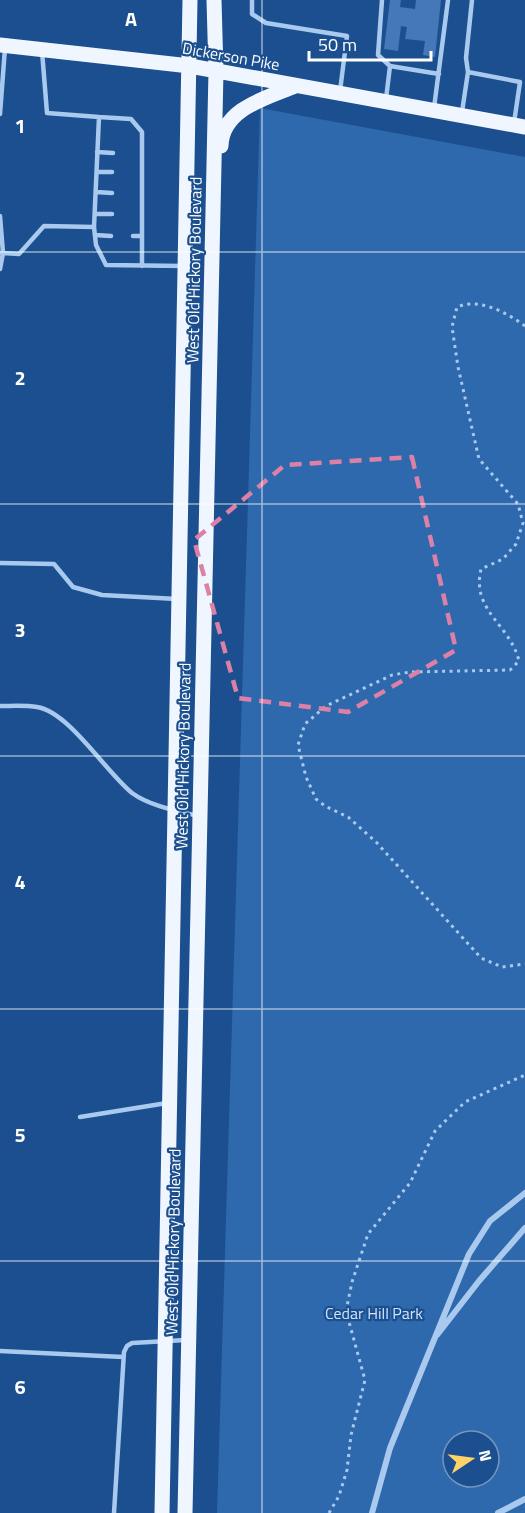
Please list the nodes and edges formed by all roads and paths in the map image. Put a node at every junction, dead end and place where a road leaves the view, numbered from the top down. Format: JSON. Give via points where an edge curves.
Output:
{"nodes":[{"id":1,"x":190,"y":0,"type":"edge"},
{"id":2,"x":214,"y":0,"type":"edge"},
{"id":3,"x":252,"y":0,"type":"edge"},
{"id":4,"x":382,"y":0,"type":"edge"},
{"id":5,"x":448,"y":0,"type":"edge"},
{"id":6,"x":472,"y":0,"type":"edge"},
{"id":7,"x":3,"y":45,"type":"edge"},
{"id":8,"x":41,"y":48,"type":"junction"},
{"id":9,"x":190,"y":66,"type":"junction"},
{"id":10,"x":390,"y":66,"type":"junction"},
{"id":11,"x":216,"y":71,"type":"junction"},
{"id":12,"x":468,"y":72,"type":"junction"},
{"id":13,"x":439,"y":74,"type":"junction"},
{"id":14,"x":295,"y":86,"type":"junction"},
{"id":15,"x":1,"y":92,"type":"edge"},
{"id":16,"x":340,"y":94,"type":"junction"},
{"id":17,"x":385,"y":101,"type":"junction"},
{"id":18,"x":434,"y":111,"type":"junction"},
{"id":19,"x":0,"y":114,"type":"edge"},
{"id":20,"x":461,"y":116,"type":"junction"},
{"id":21,"x":99,"y":117,"type":"junction"},
{"id":22,"x":519,"y":127,"type":"edge"},
{"id":23,"x":98,"y":152,"type":"junction"},
{"id":24,"x":135,"y":152,"type":"dead end"},
{"id":25,"x":142,"y":152,"type":"junction"},
{"id":26,"x":113,"y":153,"type":"dead end"},
{"id":27,"x":97,"y":172,"type":"junction"},
{"id":28,"x":112,"y":172,"type":"dead end"},
{"id":29,"x":134,"y":172,"type":"dead end"},
{"id":30,"x":142,"y":172,"type":"junction"},
{"id":31,"x":96,"y":192,"type":"junction"},
{"id":32,"x":112,"y":193,"type":"dead end"},
{"id":33,"x":134,"y":193,"type":"dead end"},
{"id":34,"x":142,"y":193,"type":"junction"},
{"id":35,"x":95,"y":214,"type":"junction"},
{"id":36,"x":112,"y":214,"type":"dead end"},
{"id":37,"x":134,"y":214,"type":"dead end"},
{"id":38,"x":142,"y":214,"type":"junction"},
{"id":39,"x":0,"y":216,"type":"edge"},
{"id":40,"x":94,"y":227,"type":"junction"},
{"id":41,"x":95,"y":235,"type":"junction"},
{"id":42,"x":111,"y":236,"type":"dead end"},
{"id":43,"x":133,"y":236,"type":"dead end"},
{"id":44,"x":142,"y":236,"type":"junction"},
{"id":45,"x":2,"y":253,"type":"edge"},
{"id":46,"x":212,"y":256,"type":"junction"},
{"id":47,"x":142,"y":266,"type":"junction"},
{"id":48,"x":186,"y":267,"type":"junction"},
{"id":49,"x":0,"y":269,"type":"edge"},
{"id":50,"x":525,"y":326,"type":"edge"},
{"id":51,"x":0,"y":563,"type":"edge"},
{"id":52,"x":179,"y":599,"type":"junction"},
{"id":53,"x":0,"y":706,"type":"edge"},
{"id":54,"x":176,"y":810,"type":"junction"},
{"id":55,"x":200,"y":817,"type":"junction"},
{"id":56,"x":525,"y":964,"type":"edge"},
{"id":57,"x":525,"y":1075,"type":"edge"},
{"id":58,"x":170,"y":1102,"type":"junction"},
{"id":59,"x":80,"y":1117,"type":"dead end"},
{"id":60,"x":525,"y":1193,"type":"edge"},
{"id":61,"x":525,"y":1228,"type":"edge"},
{"id":62,"x":165,"y":1340,"type":"junction"},
{"id":63,"x":189,"y":1340,"type":"junction"},
{"id":64,"x":429,"y":1348,"type":"junction"},
{"id":65,"x":0,"y":1351,"type":"edge"},
{"id":66,"x":123,"y":1357,"type":"junction"},
{"id":67,"x":525,"y":1498,"type":"edge"},
{"id":68,"x":114,"y":1513,"type":"edge"},
{"id":69,"x":162,"y":1513,"type":"edge"},
{"id":70,"x":185,"y":1513,"type":"edge"},
{"id":71,"x":329,"y":1513,"type":"edge"},
{"id":72,"x":372,"y":1513,"type":"edge"},
{"id":73,"x":498,"y":1513,"type":"edge"}],
"edges":[{"from":1,"to":9,"type":"main road","name":"West Old Hickory Boulevard"},
{"from":2,"to":11,"type":"main road","name":"West Old Hickory Boulevard"},
{"from":3,"to":16,"type":"lane","via":[[252,14],[266,23],[347,36]]},
{"from":4,"to":10,"type":"lane","via":[[378,55]]},
{"from":5,"to":13,"type":"lane"},
{"from":6,"to":12,"type":"lane"},
{"from":7,"to":8,"type":"main road","name":"Dickerson Pike"},
{"from":7,"to":15,"type":"lane"},
{"from":8,"to":9,"type":"main road","name":"Dickerson Pike"},
{"from":8,"to":21,"type":"lane","via":[[47,113]]},
{"from":9,"to":11,"type":"main road","name":"Dickerson Pike"},
{"from":9,"to":48,"type":"main road","name":"West Old Hickory Boulevard"},
{"from":10,"to":13,"type":"lane"},
{"from":10,"to":17,"type":"lane"},
{"from":11,"to":14,"type":"main road","name":"Dickerson Pike"},
{"from":11,"to":46,"type":"main road","name":"West Old Hickory Boulevard"},
{"from":12,"to":20,"type":"lane"},
{"from":12,"to":22,"type":"lane","via":[[520,82]]},
{"from":13,"to":18,"type":"lane"},
{"from":14,"to":16,"type":"main road","name":"Dickerson Pike"},
{"from":14,"to":46,"type":"main road","via":[[248,107],[230,119],[222,133],[219,242]]},
{"from":15,"to":19,"type":"lane"},
{"from":16,"to":17,"type":"main road","name":"Dickerson Pike"},
{"from":17,"to":18,"type":"main road","name":"Dickerson Pike"},
{"from":18,"to":20,"type":"main road","name":"Dickerson Pike"},
{"from":20,"to":22,"type":"main road","name":"Dickerson Pike"},
{"from":21,"to":23,"type":"lane"},
{"from":21,"to":25,"type":"lane","via":[[131,119],[136,123],[142,132]]},
{"from":23,"to":26,"type":"lane"},
{"from":23,"to":27,"type":"lane"},
{"from":24,"to":25,"type":"lane"},
{"from":25,"to":30,"type":"lane"},
{"from":27,"to":28,"type":"lane"},
{"from":27,"to":31,"type":"lane"},
{"from":29,"to":30,"type":"lane"},
{"from":30,"to":34,"type":"lane"},
{"from":31,"to":32,"type":"lane"},
{"from":31,"to":35,"type":"lane"},
{"from":33,"to":34,"type":"lane"},
{"from":34,"to":38,"type":"lane"},
{"from":35,"to":36,"type":"lane"},
{"from":35,"to":40,"type":"lane"},
{"from":37,"to":38,"type":"lane"},
{"from":38,"to":44,"type":"lane"},
{"from":39,"to":45,"type":"lane"},
{"from":40,"to":41,"type":"lane"},
{"from":40,"to":45,"type":"lane","via":[[44,226],[20,254]]},
{"from":41,"to":42,"type":"lane"},
{"from":41,"to":47,"type":"lane","via":[[106,265]]},
{"from":43,"to":44,"type":"lane"},
{"from":44,"to":47,"type":"lane"},
{"from":45,"to":49,"type":"lane"},
{"from":46,"to":55,"type":"main road","name":"West Old Hickory Boulevard"},
{"from":47,"to":48,"type":"lane"},
{"from":48,"to":52,"type":"main road","name":"West Old Hickory Boulevard"},
{"from":50,"to":56,"type":"path","via":[[491,308],[468,302],[457,307],[452,327],[479,459],[518,504],[523,523],[516,544],[503,559],[481,569],[477,584],[481,600],[516,647],[519,661],[510,670],[392,675],[326,706],[305,724],[298,746],[316,799],[348,817],[377,843],[481,957],[502,967]]},
{"from":51,"to":52,"type":"lane","via":[[54,564],[73,587],[102,595]]},
{"from":52,"to":54,"type":"main road","name":"West Old Hickory Boulevard"},
{"from":53,"to":54,"type":"lane","via":[[38,707],[54,712],[134,794]]},
{"from":54,"to":55,"type":"lane"},
{"from":54,"to":58,"type":"main road","name":"West Old Hickory Boulevard"},
{"from":55,"to":63,"type":"main road","name":"West Old Hickory Boulevard"},
{"from":57,"to":71,"type":"path","via":[[465,1102],[435,1131],[410,1183],[368,1234],[346,1311],[365,1380],[347,1470]]},
{"from":58,"to":59,"type":"lane"},
{"from":58,"to":62,"type":"main road","name":"West Old Hickory Boulevard"},
{"from":60,"to":64,"type":"street","via":[[489,1221],[478,1236]]},
{"from":61,"to":64,"type":"street"},
{"from":62,"to":63,"type":"lane"},
{"from":62,"to":66,"type":"lane","via":[[132,1343]]},
{"from":62,"to":69,"type":"main road","name":"West Old Hickory Boulevard"},
{"from":63,"to":70,"type":"main road","name":"West Old Hickory Boulevard"},
{"from":64,"to":72,"type":"street","via":[[390,1448]]},
{"from":65,"to":66,"type":"lane"},
{"from":66,"to":68,"type":"lane"},
{"from":67,"to":73,"type":"street"}]}
